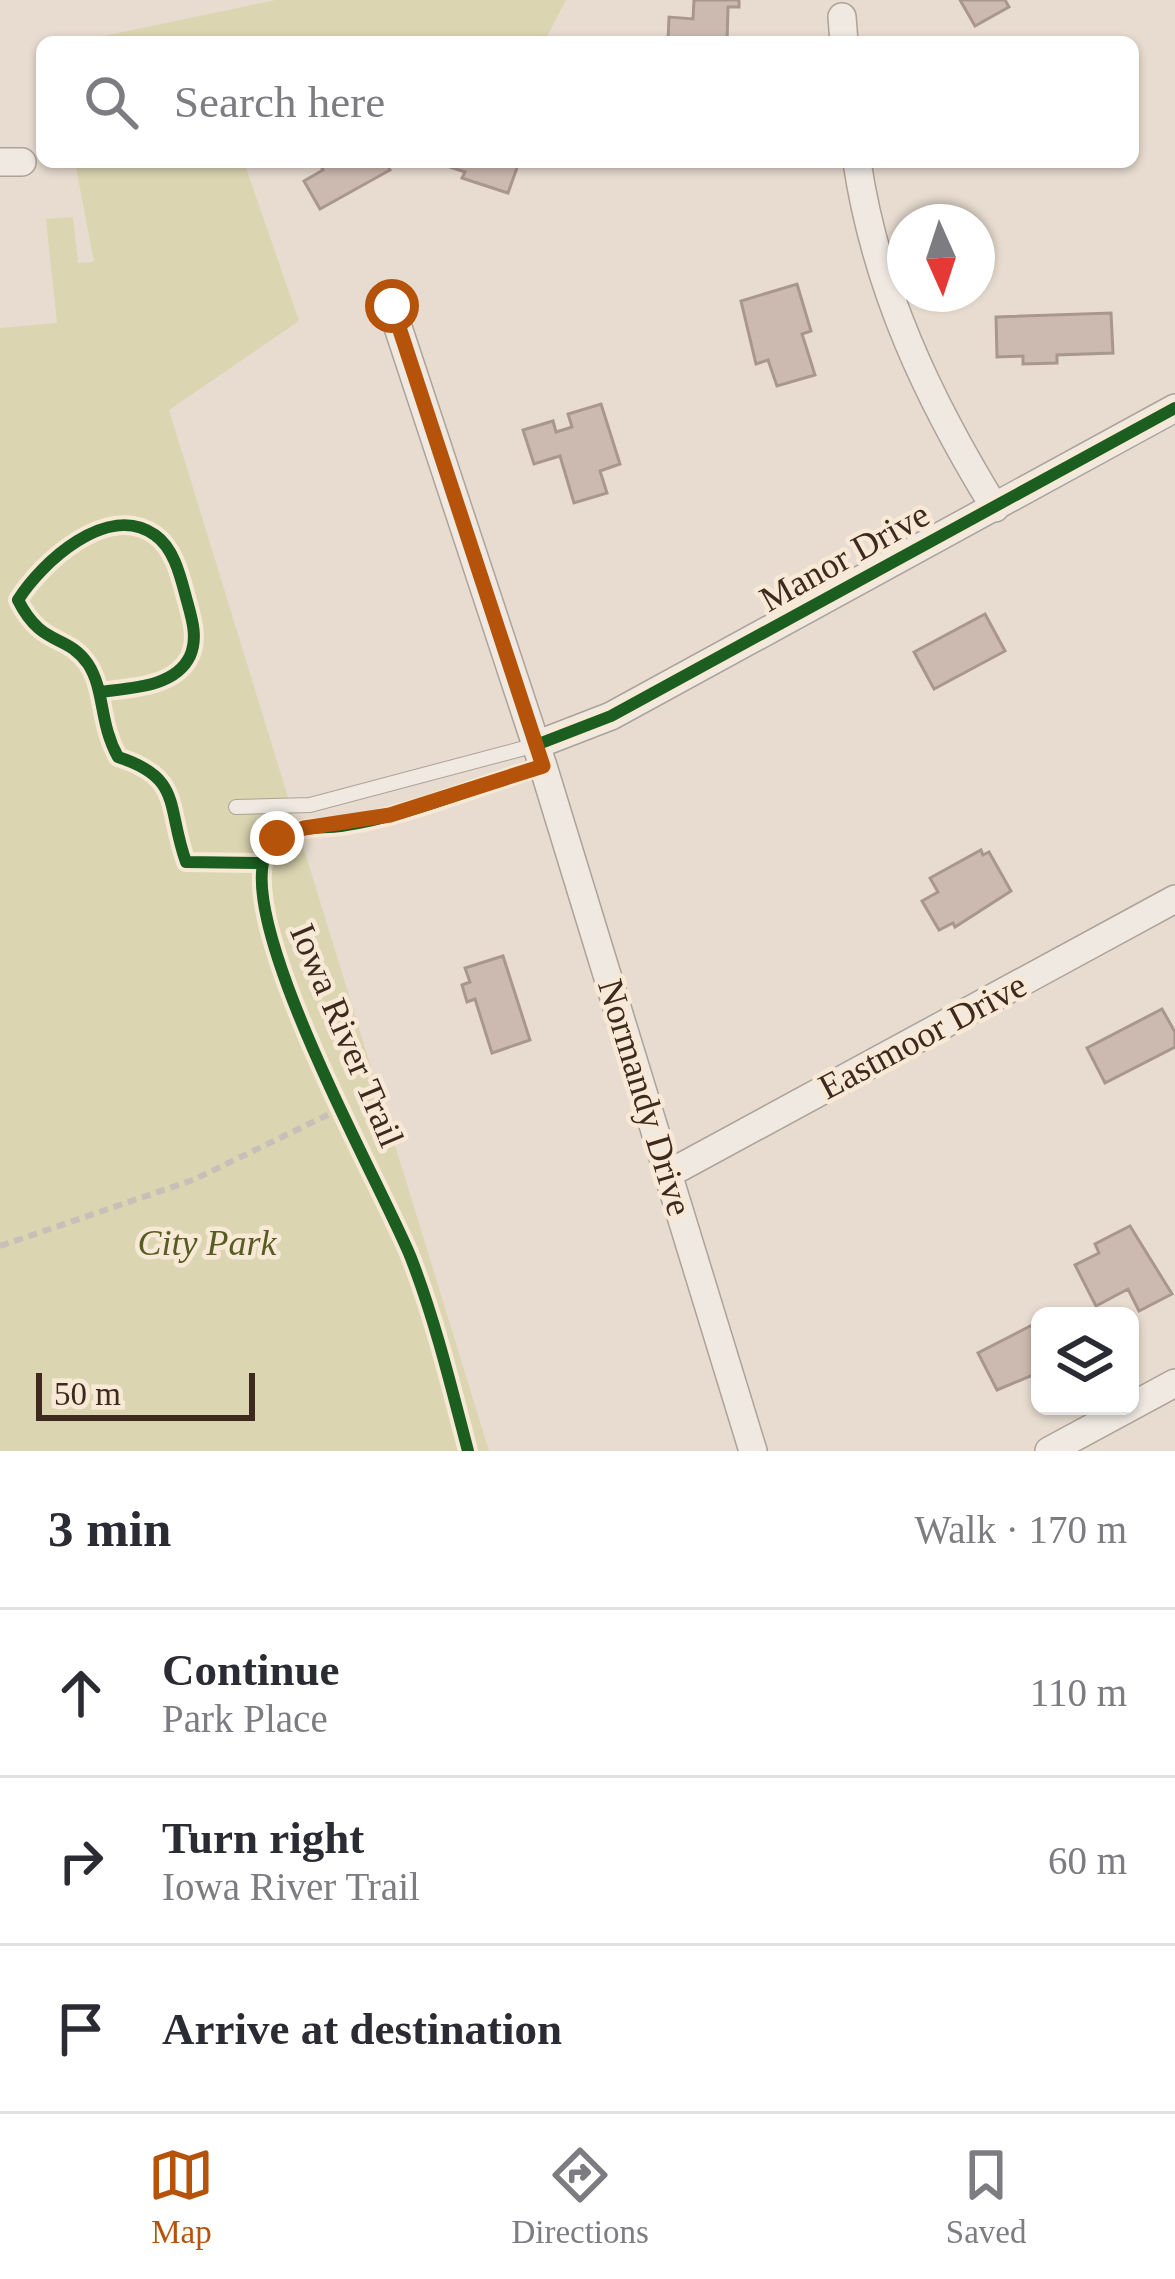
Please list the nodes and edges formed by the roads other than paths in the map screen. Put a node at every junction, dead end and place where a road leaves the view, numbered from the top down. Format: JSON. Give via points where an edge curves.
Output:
{"nodes":[{"id":1,"x":857,"y":168,"type":"edge"},
{"id":2,"x":392,"y":306,"type":"dead end"},
{"id":3,"x":1175,"y":407,"type":"edge"},
{"id":4,"x":995,"y":508,"type":"junction"},
{"id":5,"x":536,"y":745,"type":"junction"},
{"id":6,"x":236,"y":807,"type":"dead end"},
{"id":7,"x":1175,"y":899,"type":"edge"},
{"id":8,"x":670,"y":1173,"type":"junction"},
{"id":9,"x":1175,"y":1383,"type":"edge"},
{"id":10,"x":754,"y":1451,"type":"edge"},
{"id":11,"x":1049,"y":1451,"type":"edge"}],
"edges":[{"from":1,"to":4,"type":"street","via":[[913,361]]},
{"from":2,"to":5,"type":"street","name":"Normandy Drive"},
{"from":3,"to":4,"type":"street","name":"Manor Drive"},
{"from":4,"to":5,"type":"street","name":"Manor Drive","via":[[611,716]]},
{"from":5,"to":6,"type":"lane","name":"Manor Drive","via":[[310,805]]},
{"from":5,"to":8,"type":"street","name":"Normandy Drive"},
{"from":7,"to":8,"type":"street","name":"Eastmoor Drive"},
{"from":8,"to":10,"type":"street","name":"Normandy Drive"},
{"from":9,"to":11,"type":"street"}]}
